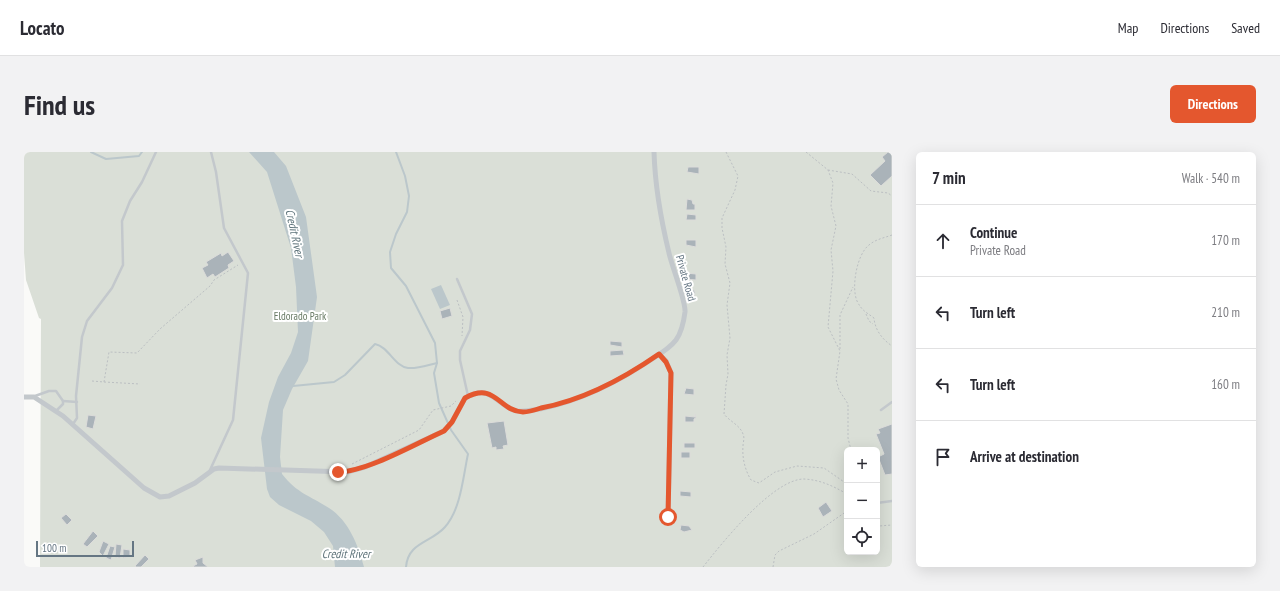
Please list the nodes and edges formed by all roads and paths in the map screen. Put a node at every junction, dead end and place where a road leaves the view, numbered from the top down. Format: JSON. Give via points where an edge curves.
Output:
{"nodes":[{"id":1,"x":156,"y":152,"type":"edge"},
{"id":2,"x":210,"y":152,"type":"edge"},
{"id":3,"x":654,"y":152,"type":"edge"},
{"id":4,"x":726,"y":152,"type":"edge"},
{"id":5,"x":806,"y":152,"type":"edge"},
{"id":6,"x":828,"y":170,"type":"junction"},
{"id":7,"x":892,"y":196,"type":"edge"},
{"id":8,"x":892,"y":235,"type":"edge"},
{"id":9,"x":242,"y":263,"type":"junction"},
{"id":10,"x":457,"y":279,"type":"dead end"},
{"id":11,"x":853,"y":287,"type":"junction"},
{"id":12,"x":457,"y":300,"type":"dead end"},
{"id":13,"x":866,"y":314,"type":"junction"},
{"id":14,"x":874,"y":324,"type":"junction"},
{"id":15,"x":462,"y":336,"type":"dead end"},
{"id":16,"x":892,"y":346,"type":"edge"},
{"id":17,"x":840,"y":351,"type":"junction"},
{"id":18,"x":659,"y":354,"type":"junction"},
{"id":19,"x":92,"y":381,"type":"dead end"},
{"id":20,"x":104,"y":382,"type":"junction"},
{"id":21,"x":140,"y":384,"type":"dead end"},
{"id":22,"x":468,"y":396,"type":"junction"},
{"id":23,"x":24,"y":397,"type":"edge"},
{"id":24,"x":34,"y":397,"type":"junction"},
{"id":25,"x":459,"y":397,"type":"dead end"},
{"id":26,"x":63,"y":401,"type":"junction"},
{"id":27,"x":77,"y":402,"type":"junction"},
{"id":28,"x":892,"y":402,"type":"edge"},
{"id":29,"x":881,"y":410,"type":"dead end"},
{"id":30,"x":56,"y":411,"type":"junction"},
{"id":31,"x":73,"y":424,"type":"junction"},
{"id":32,"x":850,"y":447,"type":"edge"},
{"id":33,"x":350,"y":466,"type":"dead end"},
{"id":34,"x":210,"y":472,"type":"junction"},
{"id":35,"x":846,"y":483,"type":"edge"},
{"id":36,"x":844,"y":492,"type":"edge"},
{"id":37,"x":892,"y":501,"type":"edge"},
{"id":38,"x":880,"y":503,"type":"edge"},
{"id":39,"x":844,"y":513,"type":"edge"},
{"id":40,"x":668,"y":517,"type":"dead end"},
{"id":41,"x":892,"y":525,"type":"edge"},
{"id":42,"x":880,"y":526,"type":"edge"},
{"id":43,"x":703,"y":567,"type":"edge"},
{"id":44,"x":773,"y":567,"type":"edge"}],
"edges":[{"from":1,"to":27,"type":"lane","via":[[122,221],[123,265],[112,288],[87,322],[82,337]]},
{"from":2,"to":9,"type":"lane","via":[[224,228]]},
{"from":3,"to":18,"type":"street","name":"Private Road","via":[[659,206],[685,310],[683,324],[676,340]]},
{"from":4,"to":35,"type":"path","via":[[738,176],[735,190],[722,218],[726,247],[725,264],[730,283],[727,305],[730,338],[724,414],[741,429],[744,436],[743,456],[746,472],[751,480],[759,482],[775,472],[797,466],[824,468]]},
{"from":5,"to":6,"type":"path"},
{"from":6,"to":7,"type":"path","via":[[852,174],[871,190]]},
{"from":6,"to":17,"type":"path","via":[[833,189],[830,203],[836,226],[831,254],[833,271],[828,327]]},
{"from":8,"to":11,"type":"path","via":[[874,241],[865,248]]},
{"from":9,"to":20,"type":"path","via":[[214,280],[137,353],[109,352]]},
{"from":9,"to":34,"type":"lane","via":[[248,273],[248,281],[234,420]]},
{"from":10,"to":22,"type":"lane","via":[[472,314],[470,330],[460,351]]},
{"from":11,"to":13,"type":"path","via":[[857,300]]},
{"from":11,"to":17,"type":"path","via":[[840,315]]},
{"from":12,"to":15,"type":"path","via":[[464,317]]},
{"from":13,"to":14,"type":"path"},
{"from":13,"to":14,"type":"path","via":[[874,318]]},
{"from":14,"to":16,"type":"path","via":[[881,336]]},
{"from":17,"to":32,"type":"path","via":[[836,379],[839,390],[848,404]]},
{"from":18,"to":22,"type":"street","name":"Private Road","via":[[628,376],[594,392],[554,406],[523,412],[514,410],[490,393]]},
{"from":18,"to":40,"type":"street","via":[[671,373]]},
{"from":19,"to":20,"type":"path"},
{"from":20,"to":21,"type":"path"},
{"from":22,"to":34,"type":"street","via":[[444,431],[365,467],[347,472],[219,468]]},
{"from":23,"to":24,"type":"street"},
{"from":24,"to":26,"type":"lane","via":[[56,391]]},
{"from":24,"to":30,"type":"street"},
{"from":25,"to":33,"type":"path","via":[[451,406],[433,410],[418,430]]},
{"from":26,"to":27,"type":"lane"},
{"from":26,"to":30,"type":"lane"},
{"from":27,"to":31,"type":"lane","via":[[77,418]]},
{"from":28,"to":29,"type":"lane"},
{"from":30,"to":31,"type":"street"},
{"from":31,"to":34,"type":"street","via":[[144,488],[160,497],[168,496]]},
{"from":36,"to":43,"type":"path","via":[[827,483],[803,479],[782,485],[731,532]]},
{"from":37,"to":38,"type":"lane"},
{"from":39,"to":44,"type":"path","via":[[814,534],[779,551],[775,555]]},
{"from":41,"to":42,"type":"path"}]}
